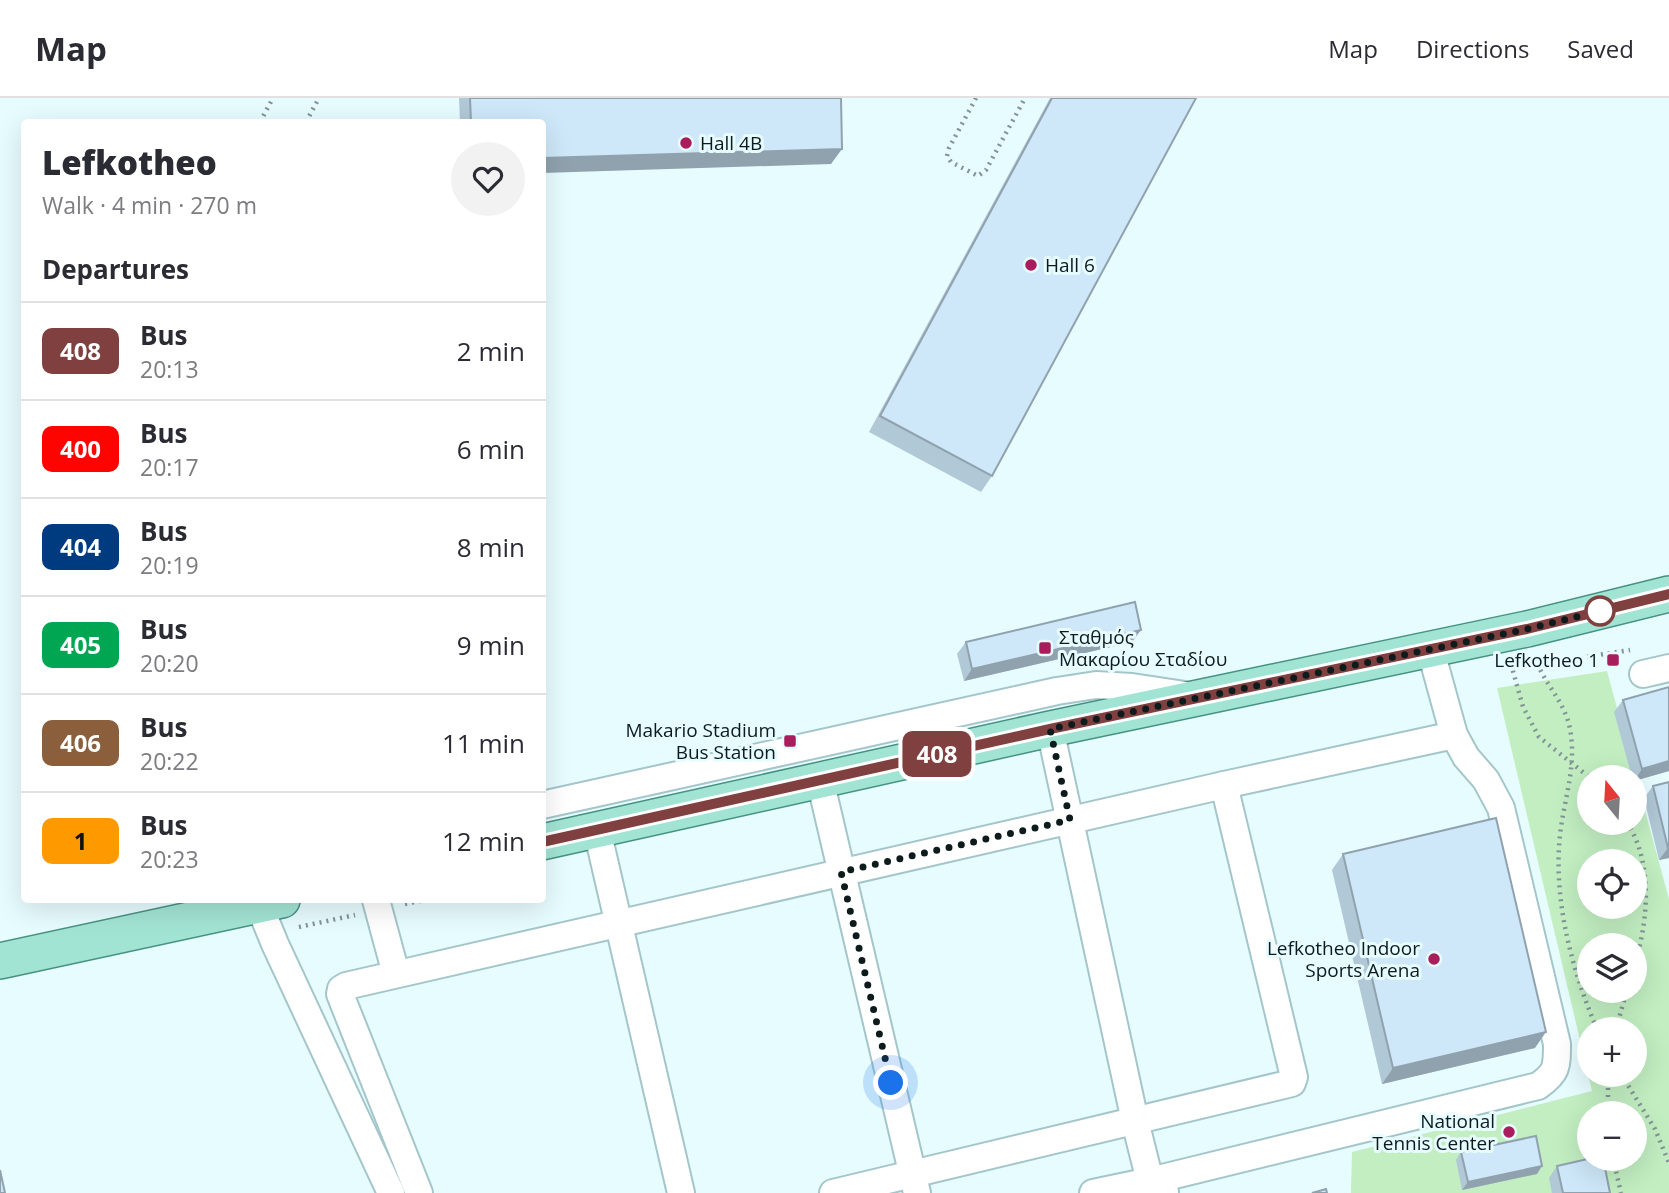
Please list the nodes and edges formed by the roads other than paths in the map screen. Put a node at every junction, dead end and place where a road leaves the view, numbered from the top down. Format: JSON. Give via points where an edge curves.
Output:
{"nodes":[{"id":1,"x":1669,"y":594,"type":"edge"},
{"id":2,"x":1430,"y":648,"type":"junction"},
{"id":3,"x":1199,"y":697,"type":"junction"},
{"id":4,"x":1050,"y":729,"type":"junction"},
{"id":5,"x":1454,"y":736,"type":"junction"},
{"id":6,"x":820,"y":780,"type":"junction"},
{"id":7,"x":1224,"y":785,"type":"junction"},
{"id":8,"x":546,"y":803,"type":"edge"},
{"id":9,"x":1070,"y":820,"type":"junction"},
{"id":10,"x":597,"y":830,"type":"junction"},
{"id":11,"x":546,"y":841,"type":"edge"},
{"id":12,"x":841,"y":872,"type":"junction"},
{"id":13,"x":257,"y":903,"type":"edge"},
{"id":14,"x":267,"y":903,"type":"edge"},
{"id":15,"x":377,"y":903,"type":"edge"},
{"id":16,"x":619,"y":923,"type":"junction"},
{"id":17,"x":0,"y":961,"type":"edge"},
{"id":18,"x":397,"y":974,"type":"junction"},
{"id":19,"x":1135,"y":1121,"type":"junction"},
{"id":20,"x":915,"y":1183,"type":"edge"},
{"id":21,"x":1158,"y":1187,"type":"edge"},
{"id":22,"x":391,"y":1193,"type":"edge"},
{"id":23,"x":419,"y":1193,"type":"edge"},
{"id":24,"x":681,"y":1193,"type":"edge"},
{"id":25,"x":833,"y":1193,"type":"edge"},
{"id":26,"x":1093,"y":1193,"type":"edge"}],
"edges":[{"from":1,"to":2,"type":"main road"},
{"from":2,"to":3,"type":"main road"},
{"from":2,"to":5,"type":"lane"},
{"from":3,"to":4,"type":"main road"},
{"from":3,"to":8,"type":"lane","via":[[1096,685],[1057,691]]},
{"from":4,"to":6,"type":"main road"},
{"from":4,"to":9,"type":"lane"},
{"from":5,"to":7,"type":"lane"},
{"from":5,"to":21,"type":"lane","via":[[1501,808],[1558,1044],[1552,1077],[1538,1086]]},
{"from":6,"to":10,"type":"main road"},
{"from":6,"to":12,"type":"lane"},
{"from":7,"to":9,"type":"lane"},
{"from":7,"to":19,"type":"lane","via":[[1294,1077],[1287,1085]]},
{"from":9,"to":12,"type":"lane"},
{"from":9,"to":19,"type":"lane"},
{"from":10,"to":11,"type":"main road"},
{"from":10,"to":16,"type":"lane"},
{"from":12,"to":16,"type":"lane"},
{"from":12,"to":20,"type":"lane"},
{"from":13,"to":17,"type":"main road"},
{"from":14,"to":22,"type":"lane"},
{"from":15,"to":18,"type":"lane"},
{"from":16,"to":18,"type":"lane"},
{"from":16,"to":24,"type":"lane"},
{"from":18,"to":23,"type":"lane","via":[[346,986],[340,994]]},
{"from":19,"to":20,"type":"lane"},
{"from":19,"to":21,"type":"lane"},
{"from":20,"to":25,"type":"lane"},
{"from":21,"to":26,"type":"lane"}]}
